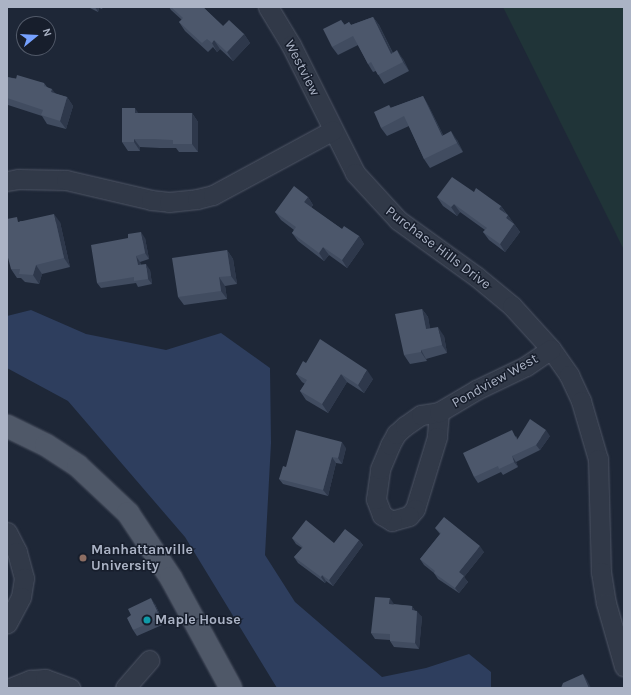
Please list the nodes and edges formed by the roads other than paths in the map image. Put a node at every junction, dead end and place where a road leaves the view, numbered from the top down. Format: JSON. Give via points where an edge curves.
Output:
{"nodes":[{"id":1,"x":268,"y":7,"type":"edge"},
{"id":2,"x":333,"y":130,"type":"junction"},
{"id":3,"x":7,"y":181,"type":"edge"},
{"id":4,"x":552,"y":348,"type":"junction"},
{"id":5,"x":439,"y":412,"type":"junction"},
{"id":6,"x":7,"y":426,"type":"edge"},
{"id":7,"x":7,"y":532,"type":"edge"},
{"id":8,"x":7,"y":623,"type":"edge"},
{"id":9,"x":149,"y":660,"type":"dead end"},
{"id":10,"x":624,"y":666,"type":"edge"},
{"id":11,"x":10,"y":688,"type":"edge"},
{"id":12,"x":70,"y":688,"type":"edge"},
{"id":13,"x":125,"y":688,"type":"edge"},
{"id":14,"x":231,"y":688,"type":"edge"}],
"edges":[{"from":1,"to":2,"type":"street","name":"Westview","via":[[282,29]]},
{"from":2,"to":3,"type":"street","via":[[213,195],[197,200],[151,200],[66,180],[18,178]]},
{"from":2,"to":4,"type":"street","name":"Purchase Hills Drive","via":[[355,173],[384,208],[434,249],[477,277],[512,306]]},
{"from":4,"to":5,"type":"street","name":"Pondview West","via":[[526,366],[476,390]]},
{"from":4,"to":10,"type":"street","name":"Purchase Hills Drive","via":[[582,401],[598,459],[600,572]]},
{"from":5,"to":5,"type":"street","name":"Pondview West","via":[[421,415],[396,434],[390,445],[380,469],[376,499],[382,515],[392,520],[409,516],[415,509],[437,437]]},
{"from":6,"to":14,"type":"main road","via":[[46,445],[78,466],[128,513],[171,578]]},
{"from":7,"to":8,"type":"street","via":[[17,552],[24,578],[21,597]]},
{"from":9,"to":13,"type":"street"},
{"from":11,"to":12,"type":"street","via":[[30,680],[45,679]]}]}
